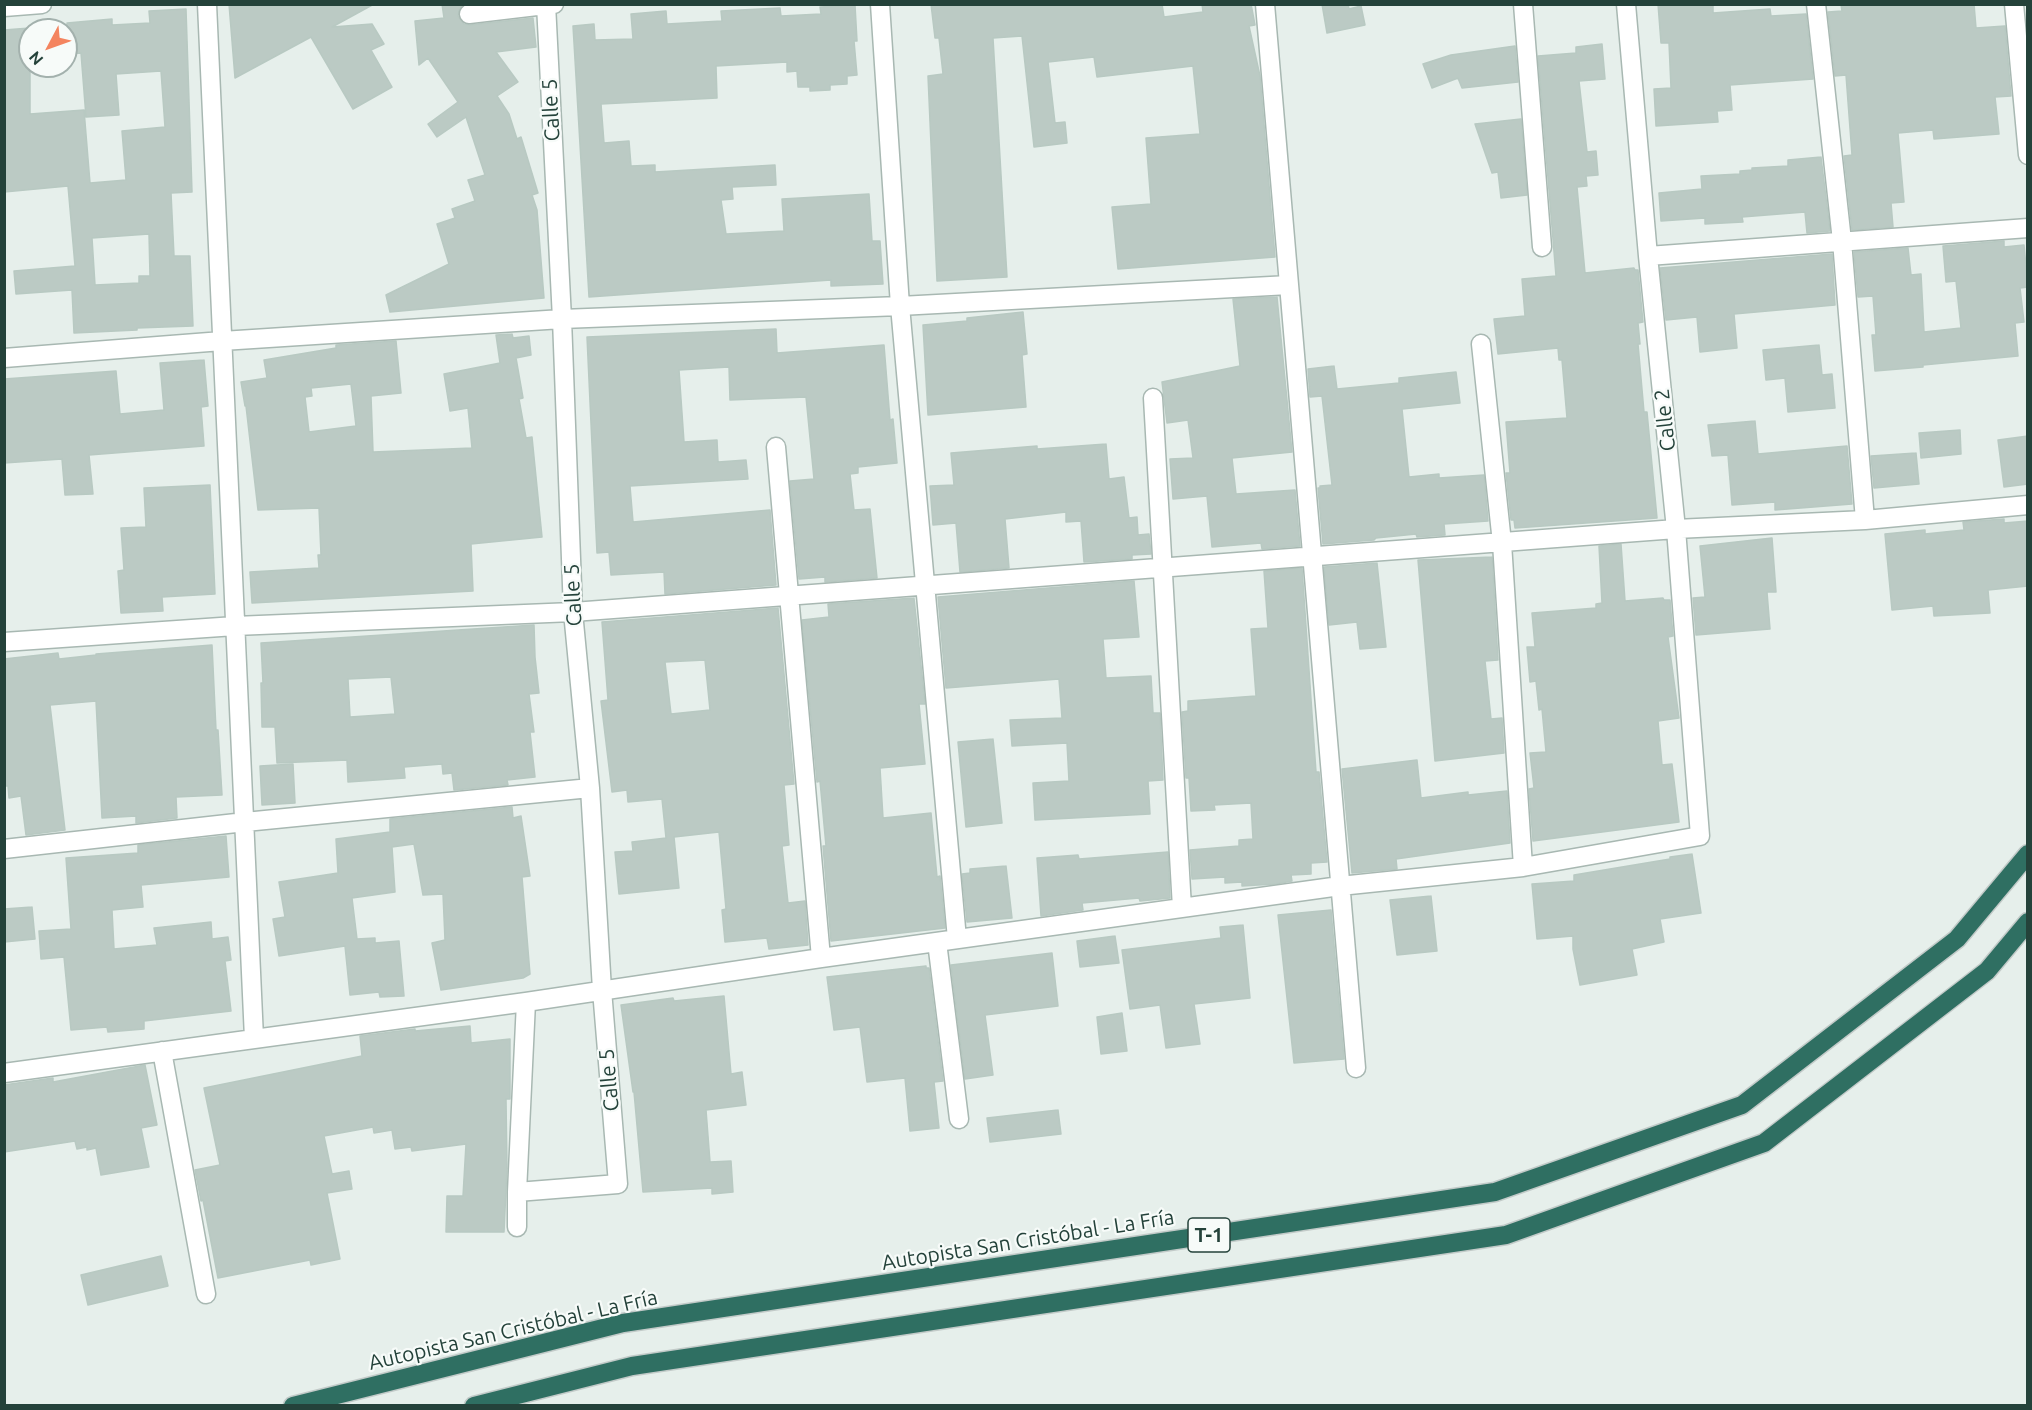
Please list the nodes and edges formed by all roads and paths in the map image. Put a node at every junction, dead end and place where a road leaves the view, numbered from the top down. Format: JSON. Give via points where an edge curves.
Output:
{"nodes":[{"id":1,"x":42,"y":4,"type":"edge"},
{"id":2,"x":207,"y":4,"type":"edge"},
{"id":3,"x":880,"y":4,"type":"edge"},
{"id":4,"x":1265,"y":4,"type":"edge"},
{"id":5,"x":1523,"y":4,"type":"edge"},
{"id":6,"x":1626,"y":4,"type":"edge"},
{"id":7,"x":1816,"y":4,"type":"edge"},
{"id":8,"x":2013,"y":4,"type":"edge"},
{"id":9,"x":549,"y":5,"type":"edge"},
{"id":10,"x":4,"y":7,"type":"edge"},
{"id":11,"x":469,"y":14,"type":"dead end"},
{"id":12,"x":2028,"y":155,"type":"edge"},
{"id":13,"x":2028,"y":228,"type":"edge"},
{"id":14,"x":1842,"y":242,"type":"junction"},
{"id":15,"x":1542,"y":247,"type":"dead end"},
{"id":16,"x":1648,"y":256,"type":"junction"},
{"id":17,"x":1289,"y":285,"type":"junction"},
{"id":18,"x":900,"y":306,"type":"junction"},
{"id":19,"x":562,"y":319,"type":"junction"},
{"id":20,"x":222,"y":340,"type":"junction"},
{"id":21,"x":1481,"y":344,"type":"dead end"},
{"id":22,"x":4,"y":358,"type":"edge"},
{"id":23,"x":1153,"y":398,"type":"dead end"},
{"id":24,"x":776,"y":447,"type":"dead end"},
{"id":25,"x":2028,"y":505,"type":"edge"},
{"id":26,"x":1865,"y":520,"type":"junction"},
{"id":27,"x":1676,"y":530,"type":"junction"},
{"id":28,"x":1502,"y":543,"type":"junction"},
{"id":29,"x":1312,"y":556,"type":"junction"},
{"id":30,"x":1163,"y":568,"type":"junction"},
{"id":31,"x":926,"y":586,"type":"junction"},
{"id":32,"x":789,"y":596,"type":"junction"},
{"id":33,"x":573,"y":612,"type":"junction"},
{"id":34,"x":235,"y":626,"type":"junction"},
{"id":35,"x":4,"y":642,"type":"edge"},
{"id":36,"x":590,"y":788,"type":"junction"},
{"id":37,"x":245,"y":822,"type":"junction"},
{"id":38,"x":4,"y":849,"type":"edge"},
{"id":39,"x":2028,"y":854,"type":"edge"},
{"id":40,"x":1523,"y":867,"type":"junction"},
{"id":41,"x":1340,"y":886,"type":"junction"},
{"id":42,"x":1182,"y":908,"type":"junction"},
{"id":43,"x":2028,"y":922,"type":"edge"},
{"id":44,"x":957,"y":939,"type":"junction"},
{"id":45,"x":937,"y":942,"type":"junction"},
{"id":46,"x":821,"y":958,"type":"junction"},
{"id":47,"x":602,"y":990,"type":"junction"},
{"id":48,"x":526,"y":1002,"type":"junction"},
{"id":49,"x":254,"y":1038,"type":"junction"},
{"id":50,"x":162,"y":1052,"type":"junction"},
{"id":51,"x":1356,"y":1068,"type":"dead end"},
{"id":52,"x":4,"y":1073,"type":"edge"},
{"id":53,"x":960,"y":1119,"type":"dead end"},
{"id":54,"x":517,"y":1192,"type":"junction"},
{"id":55,"x":517,"y":1227,"type":"dead end"},
{"id":56,"x":206,"y":1294,"type":"dead end"},
{"id":57,"x":293,"y":1406,"type":"edge"},
{"id":58,"x":474,"y":1406,"type":"edge"}],
"edges":[{"from":1,"to":10,"type":"street"},
{"from":2,"to":20,"type":"street"},
{"from":3,"to":18,"type":"street"},
{"from":4,"to":17,"type":"street"},
{"from":5,"to":15,"type":"street"},
{"from":6,"to":16,"type":"street","name":"Calle 2"},
{"from":7,"to":14,"type":"street"},
{"from":8,"to":12,"type":"street"},
{"from":9,"to":11,"type":"street"},
{"from":9,"to":19,"type":"street","name":"Calle 5"},
{"from":13,"to":14,"type":"street"},
{"from":14,"to":16,"type":"street"},
{"from":14,"to":26,"type":"street"},
{"from":16,"to":27,"type":"street","name":"Calle 2"},
{"from":17,"to":18,"type":"street"},
{"from":17,"to":29,"type":"street"},
{"from":18,"to":19,"type":"street"},
{"from":18,"to":31,"type":"street"},
{"from":19,"to":20,"type":"street"},
{"from":19,"to":33,"type":"street","name":"Calle 5"},
{"from":20,"to":22,"type":"street"},
{"from":20,"to":34,"type":"street"},
{"from":21,"to":28,"type":"street"},
{"from":23,"to":30,"type":"street"},
{"from":24,"to":32,"type":"street"},
{"from":25,"to":26,"type":"street"},
{"from":26,"to":27,"type":"street"},
{"from":27,"to":28,"type":"street"},
{"from":27,"to":40,"type":"street","name":"Calle 2","via":[[1701,836]]},
{"from":28,"to":29,"type":"street"},
{"from":28,"to":40,"type":"street"},
{"from":29,"to":30,"type":"street"},
{"from":29,"to":41,"type":"street"},
{"from":30,"to":31,"type":"street"},
{"from":30,"to":42,"type":"street"},
{"from":31,"to":32,"type":"street"},
{"from":31,"to":44,"type":"street"},
{"from":32,"to":33,"type":"street"},
{"from":32,"to":46,"type":"street"},
{"from":33,"to":34,"type":"street"},
{"from":33,"to":36,"type":"street","name":"Calle 5"},
{"from":34,"to":35,"type":"street"},
{"from":34,"to":37,"type":"street"},
{"from":36,"to":37,"type":"street"},
{"from":36,"to":47,"type":"street","name":"Calle 5"},
{"from":37,"to":38,"type":"street"},
{"from":37,"to":49,"type":"street"},
{"from":39,"to":57,"type":"highway","name":"Autopista San Cristóbal - La Fría","number":"T-1","via":[[1957,939],[1742,1104],[1495,1192],[623,1323]]},
{"from":40,"to":41,"type":"street"},
{"from":41,"to":42,"type":"street"},
{"from":41,"to":51,"type":"street"},
{"from":42,"to":44,"type":"street"},
{"from":43,"to":58,"type":"highway","number":"T-1","via":[[1987,970],[1764,1143],[1506,1235],[632,1366]]},
{"from":44,"to":45,"type":"street"},
{"from":45,"to":46,"type":"street"},
{"from":45,"to":53,"type":"street"},
{"from":46,"to":47,"type":"street"},
{"from":47,"to":48,"type":"street"},
{"from":47,"to":54,"type":"street","name":"Calle 5","via":[[618,1184]]},
{"from":48,"to":49,"type":"street"},
{"from":48,"to":54,"type":"street"},
{"from":49,"to":50,"type":"street"},
{"from":50,"to":52,"type":"street"},
{"from":50,"to":56,"type":"street"},
{"from":54,"to":55,"type":"street"}]}
